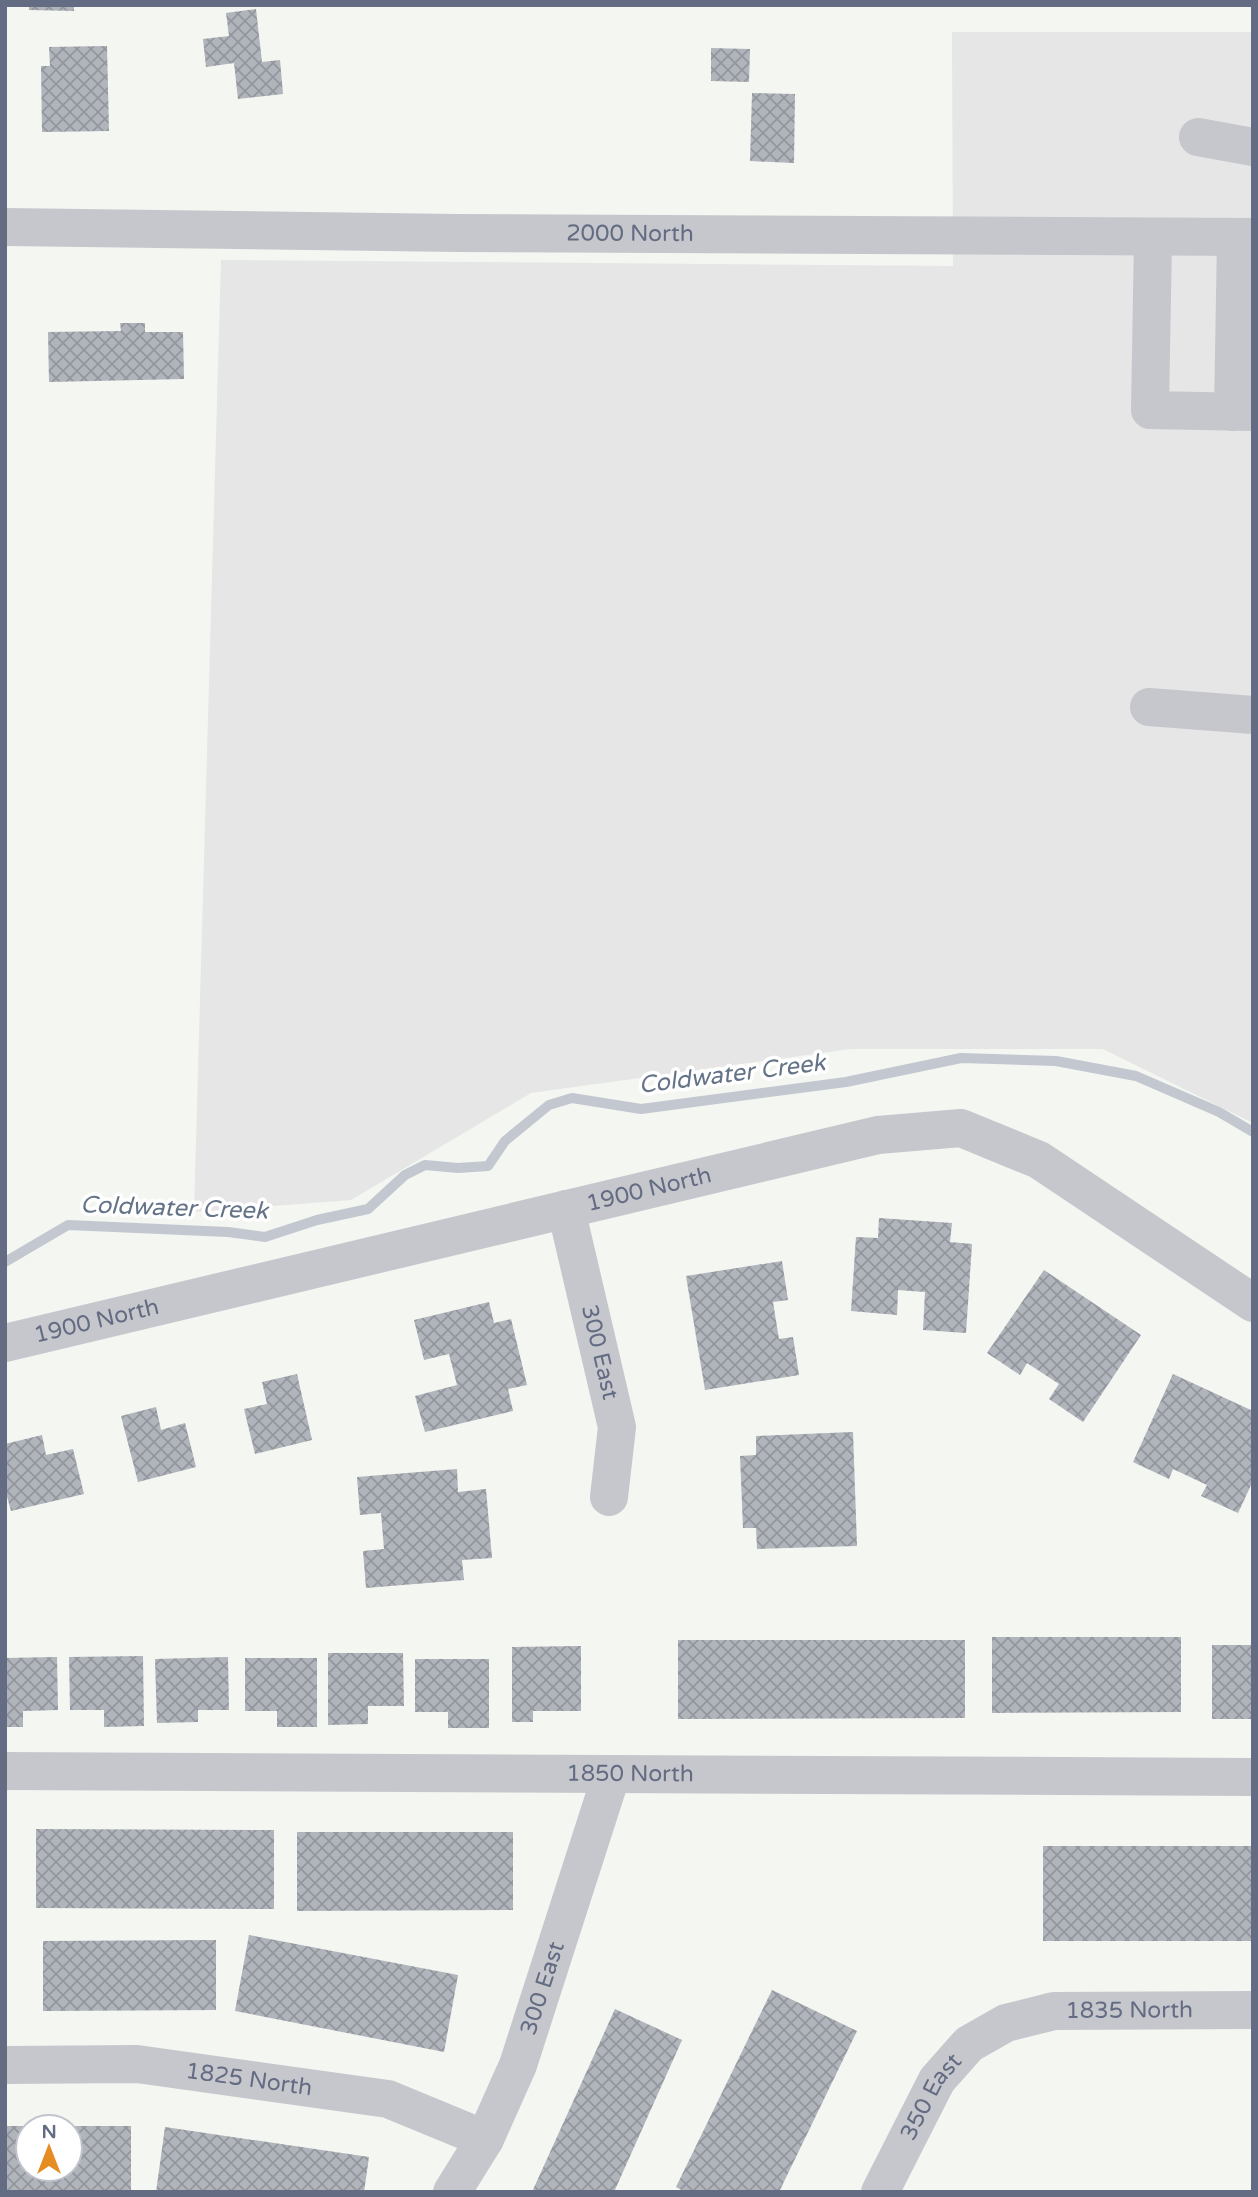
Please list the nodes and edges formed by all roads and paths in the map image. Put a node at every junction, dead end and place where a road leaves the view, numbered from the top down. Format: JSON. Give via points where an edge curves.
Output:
{"nodes":[{"id":1,"x":1198,"y":137,"type":"dead end"},
{"id":2,"x":1253,"y":147,"type":"edge"},
{"id":3,"x":5,"y":227,"type":"edge"},
{"id":4,"x":1153,"y":237,"type":"junction"},
{"id":5,"x":1244,"y":237,"type":"edge"},
{"id":6,"x":1243,"y":412,"type":"edge"},
{"id":7,"x":1149,"y":706,"type":"dead end"},
{"id":8,"x":1253,"y":715,"type":"edge"},
{"id":9,"x":566,"y":1209,"type":"junction"},
{"id":10,"x":1253,"y":1303,"type":"edge"},
{"id":11,"x":5,"y":1343,"type":"edge"},
{"id":12,"x":609,"y":1497,"type":"dead end"},
{"id":13,"x":5,"y":1771,"type":"edge"},
{"id":14,"x":611,"y":1776,"type":"junction"},
{"id":15,"x":1253,"y":1777,"type":"edge"},
{"id":16,"x":1253,"y":2010,"type":"edge"},
{"id":17,"x":1006,"y":2023,"type":"joint"},
{"id":18,"x":5,"y":2066,"type":"edge"},
{"id":19,"x":485,"y":2139,"type":"junction"},
{"id":20,"x":452,"y":2192,"type":"edge"},
{"id":21,"x":880,"y":2192,"type":"edge"}],
"edges":[{"from":1,"to":2,"type":"street"},
{"from":3,"to":4,"type":"street","name":"2000 North"},
{"from":4,"to":5,"type":"street","name":"2000 North"},
{"from":4,"to":6,"type":"street","via":[[1150,411]]},
{"from":5,"to":6,"type":"street"},
{"from":7,"to":8,"type":"street"},
{"from":9,"to":10,"type":"street","name":"1900 North","via":[[878,1135],[961,1128],[1039,1160]]},
{"from":9,"to":11,"type":"street","name":"1900 North"},
{"from":9,"to":12,"type":"street","name":"300 East","via":[[617,1427]]},
{"from":13,"to":14,"type":"street","name":"1850 North"},
{"from":14,"to":15,"type":"street","name":"1850 North"},
{"from":14,"to":19,"type":"street","name":"300 East","via":[[519,2065]]},
{"from":16,"to":17,"type":"street","name":"1835 North","via":[[1054,2011]]},
{"from":17,"to":21,"type":"street","name":"350 East","via":[[969,2044],[937,2080]]},
{"from":18,"to":19,"type":"street","name":"1825 North","via":[[137,2064],[388,2099]]},
{"from":19,"to":20,"type":"street","name":"300 East"}]}
